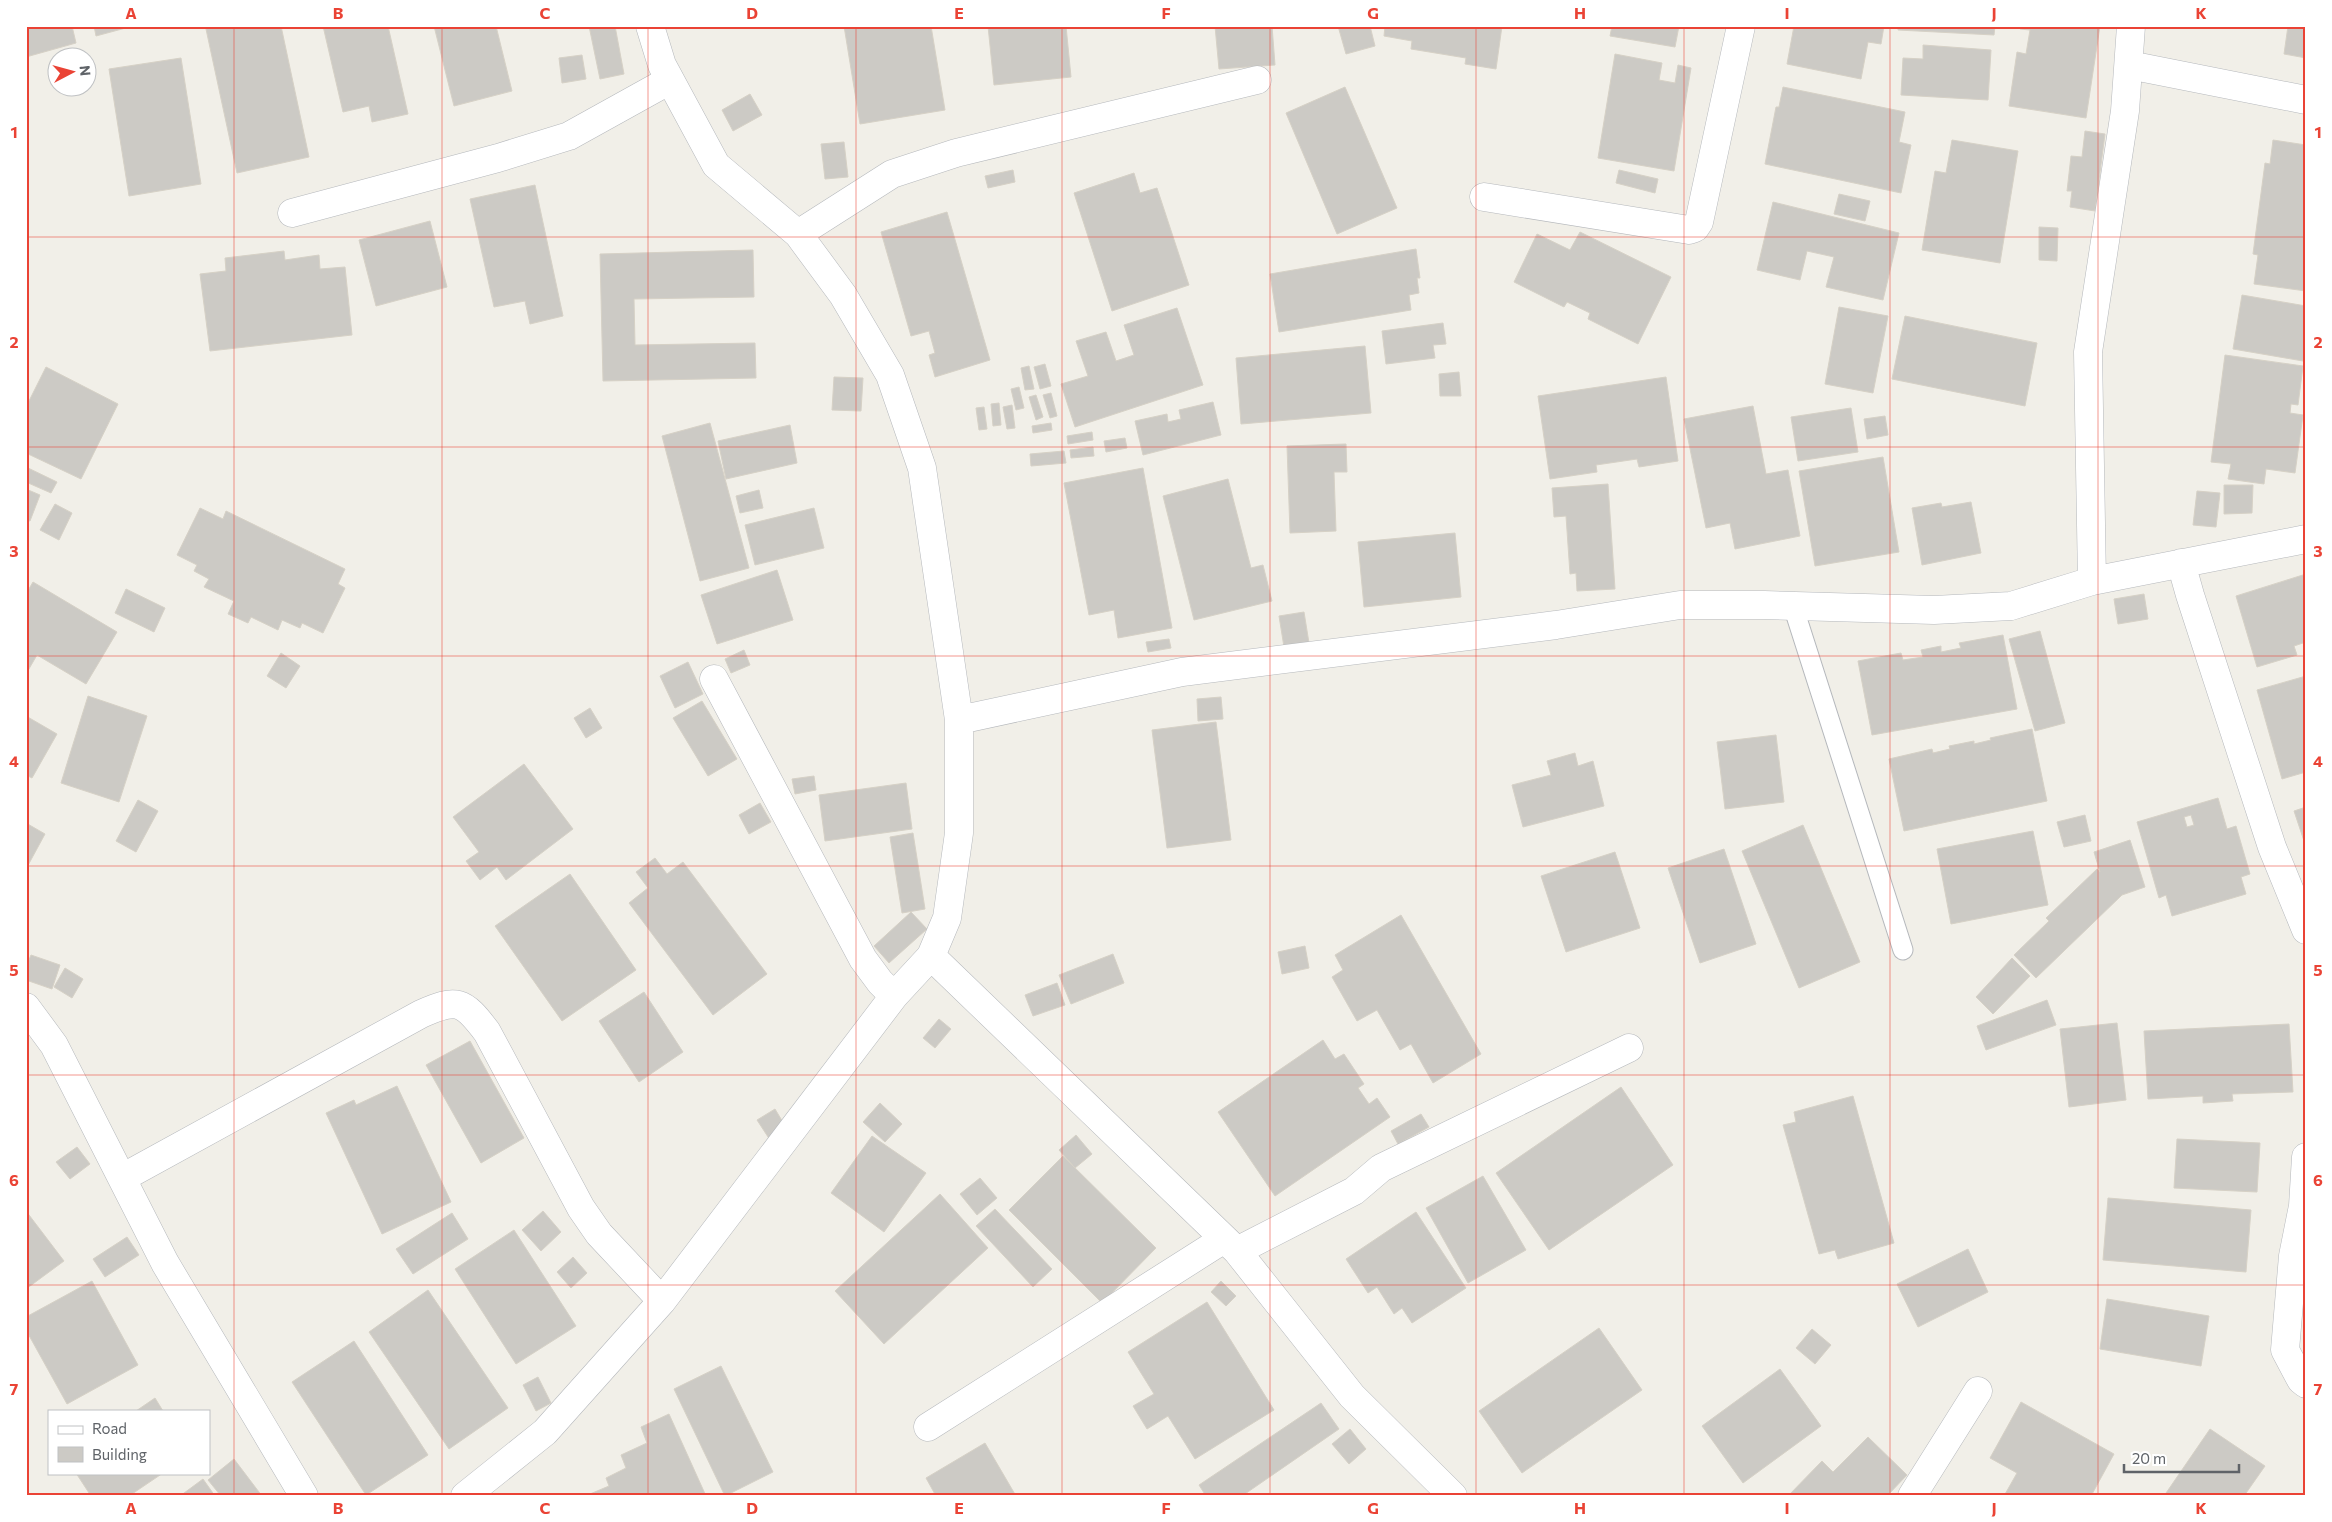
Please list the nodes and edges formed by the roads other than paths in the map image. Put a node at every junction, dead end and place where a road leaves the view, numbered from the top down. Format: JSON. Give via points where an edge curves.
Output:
{"nodes":[{"id":1,"x":650,"y":26,"type":"edge"},
{"id":2,"x":1741,"y":26,"type":"edge"},
{"id":3,"x":2131,"y":26,"type":"edge"},
{"id":4,"x":2129,"y":65,"type":"junction"},
{"id":5,"x":670,"y":80,"type":"junction"},
{"id":6,"x":1257,"y":80,"type":"dead end"},
{"id":7,"x":2306,"y":100,"type":"edge"},
{"id":8,"x":1484,"y":197,"type":"dead end"},
{"id":9,"x":292,"y":213,"type":"dead end"},
{"id":10,"x":798,"y":234,"type":"junction"},
{"id":11,"x":2306,"y":539,"type":"edge"},
{"id":12,"x":2181,"y":563,"type":"junction"},
{"id":13,"x":2092,"y":580,"type":"junction"},
{"id":14,"x":1793,"y":606,"type":"junction"},
{"id":15,"x":714,"y":679,"type":"dead end"},
{"id":16,"x":959,"y":720,"type":"junction"},
{"id":17,"x":2306,"y":930,"type":"edge"},
{"id":18,"x":1903,"y":950,"type":"dead end"},
{"id":19,"x":931,"y":956,"type":"junction"},
{"id":20,"x":894,"y":996,"type":"junction"},
{"id":21,"x":26,"y":1007,"type":"edge"},
{"id":22,"x":1629,"y":1048,"type":"dead end"},
{"id":23,"x":2306,"y":1157,"type":"edge"},
{"id":24,"x":122,"y":1178,"type":"junction"},
{"id":25,"x":1231,"y":1245,"type":"junction"},
{"id":26,"x":662,"y":1301,"type":"junction"},
{"id":27,"x":2306,"y":1384,"type":"edge"},
{"id":28,"x":1978,"y":1391,"type":"dead end"},
{"id":29,"x":928,"y":1428,"type":"dead end"},
{"id":30,"x":476,"y":1492,"type":"edge"},
{"id":31,"x":1443,"y":1493,"type":"edge"},
{"id":32,"x":304,"y":1496,"type":"edge"},
{"id":33,"x":1912,"y":1496,"type":"edge"}],
"edges":[{"from":1,"to":5,"type":"street"},
{"from":2,"to":8,"type":"street","via":[[1695,228],[1688,230]]},
{"from":3,"to":4,"type":"street"},
{"from":4,"to":7,"type":"street"},
{"from":4,"to":13,"type":"street","via":[[2125,111],[2088,352]]},
{"from":5,"to":9,"type":"street","via":[[569,136]]},
{"from":5,"to":10,"type":"street","via":[[716,165]]},
{"from":6,"to":10,"type":"street","via":[[956,153],[892,174]]},
{"from":10,"to":16,"type":"street","via":[[843,295],[890,375],[922,468]]},
{"from":11,"to":12,"type":"street"},
{"from":12,"to":13,"type":"street"},
{"from":12,"to":17,"type":"street","via":[[2272,847]]},
{"from":13,"to":14,"type":"street","via":[[2011,606],[1934,610]]},
{"from":14,"to":16,"type":"street","via":[[1680,605],[1556,625],[1182,672]]},
{"from":14,"to":18,"type":"lane"},
{"from":15,"to":20,"type":"street","via":[[864,959]]},
{"from":16,"to":19,"type":"street","via":[[958,833],[947,918]]},
{"from":19,"to":20,"type":"street"},
{"from":19,"to":25,"type":"street"},
{"from":20,"to":26,"type":"street"},
{"from":21,"to":24,"type":"street","via":[[54,1045]]},
{"from":22,"to":25,"type":"street","via":[[1381,1168],[1354,1191]]},
{"from":23,"to":27,"type":"street","via":[[2285,1350]]},
{"from":24,"to":26,"type":"street","via":[[421,1014],[441,1005],[456,1004],[470,1010],[487,1032],[581,1208],[599,1234]]},
{"from":24,"to":32,"type":"street","via":[[165,1263]]},
{"from":25,"to":29,"type":"street"},
{"from":25,"to":31,"type":"street","via":[[1352,1396]]},
{"from":26,"to":30,"type":"street","via":[[545,1432]]},
{"from":28,"to":33,"type":"street"}]}
